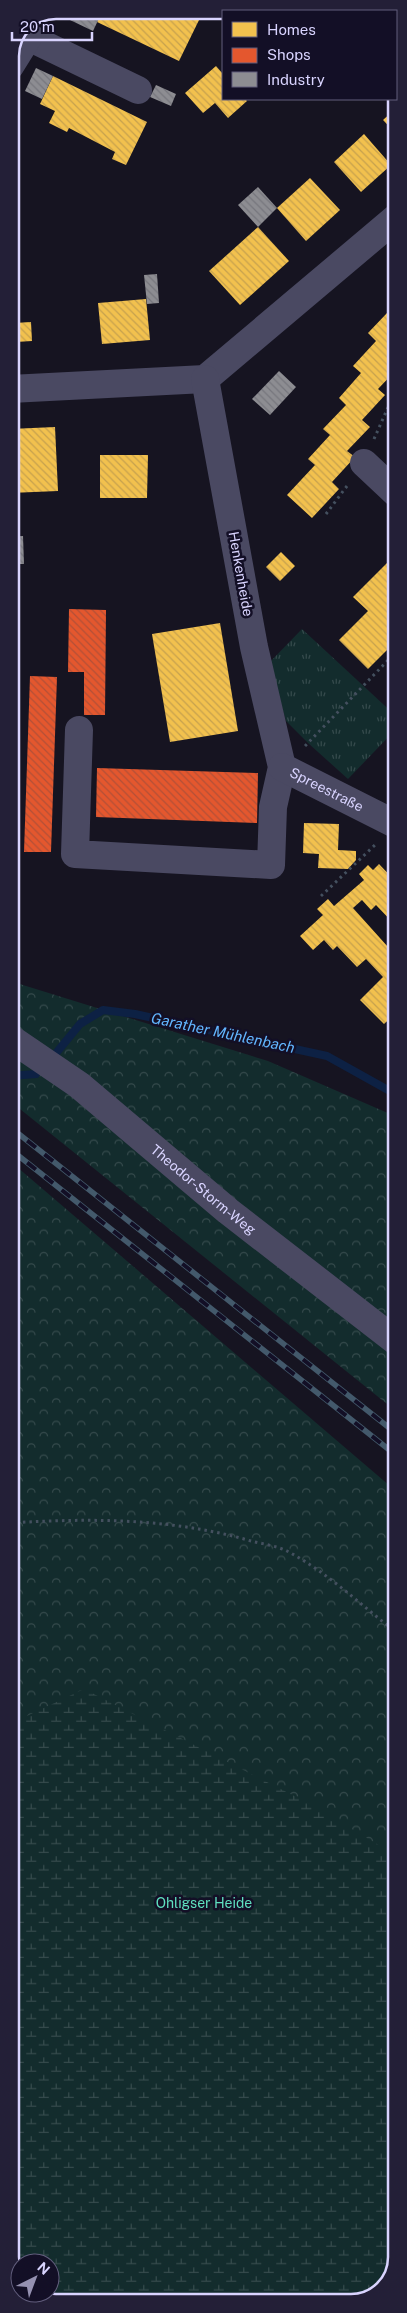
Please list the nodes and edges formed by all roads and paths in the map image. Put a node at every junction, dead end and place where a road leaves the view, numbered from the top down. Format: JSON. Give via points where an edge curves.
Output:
{"nodes":[{"id":1,"x":24,"y":35,"type":"edge"},
{"id":2,"x":138,"y":90,"type":"dead end"},
{"id":3,"x":388,"y":225,"type":"edge"},
{"id":4,"x":205,"y":379,"type":"junction"},
{"id":5,"x":19,"y":389,"type":"edge"},
{"id":6,"x":364,"y":463,"type":"dead end"},
{"id":7,"x":388,"y":486,"type":"edge"},
{"id":8,"x":388,"y":660,"type":"edge"},
{"id":9,"x":80,"y":730,"type":"dead end"},
{"id":10,"x":282,"y":768,"type":"junction"},
{"id":11,"x":388,"y":821,"type":"edge"},
{"id":12,"x":388,"y":833,"type":"edge"},
{"id":13,"x":321,"y":896,"type":"dead end"},
{"id":14,"x":19,"y":1044,"type":"edge"},
{"id":15,"x":388,"y":1335,"type":"edge"},
{"id":16,"x":19,"y":1522,"type":"edge"},
{"id":17,"x":388,"y":1626,"type":"edge"}],
"edges":[{"from":1,"to":2,"type":"street"},
{"from":3,"to":4,"type":"street"},
{"from":4,"to":5,"type":"street"},
{"from":4,"to":10,"type":"street","name":"Henkenheide","via":[[254,647]]},
{"from":6,"to":7,"type":"street"},
{"from":8,"to":10,"type":"path"},
{"from":9,"to":10,"type":"street","via":[[76,854],[271,866],[274,807]]},
{"from":10,"to":11,"type":"street","name":"Spreestraße"},
{"from":12,"to":13,"type":"path"},
{"from":14,"to":15,"type":"street","name":"Theodor-Storm-Weg","via":[[79,1085],[228,1211]]},
{"from":16,"to":17,"type":"path","via":[[76,1519],[174,1525],[224,1533],[286,1551],[323,1575]]}]}
